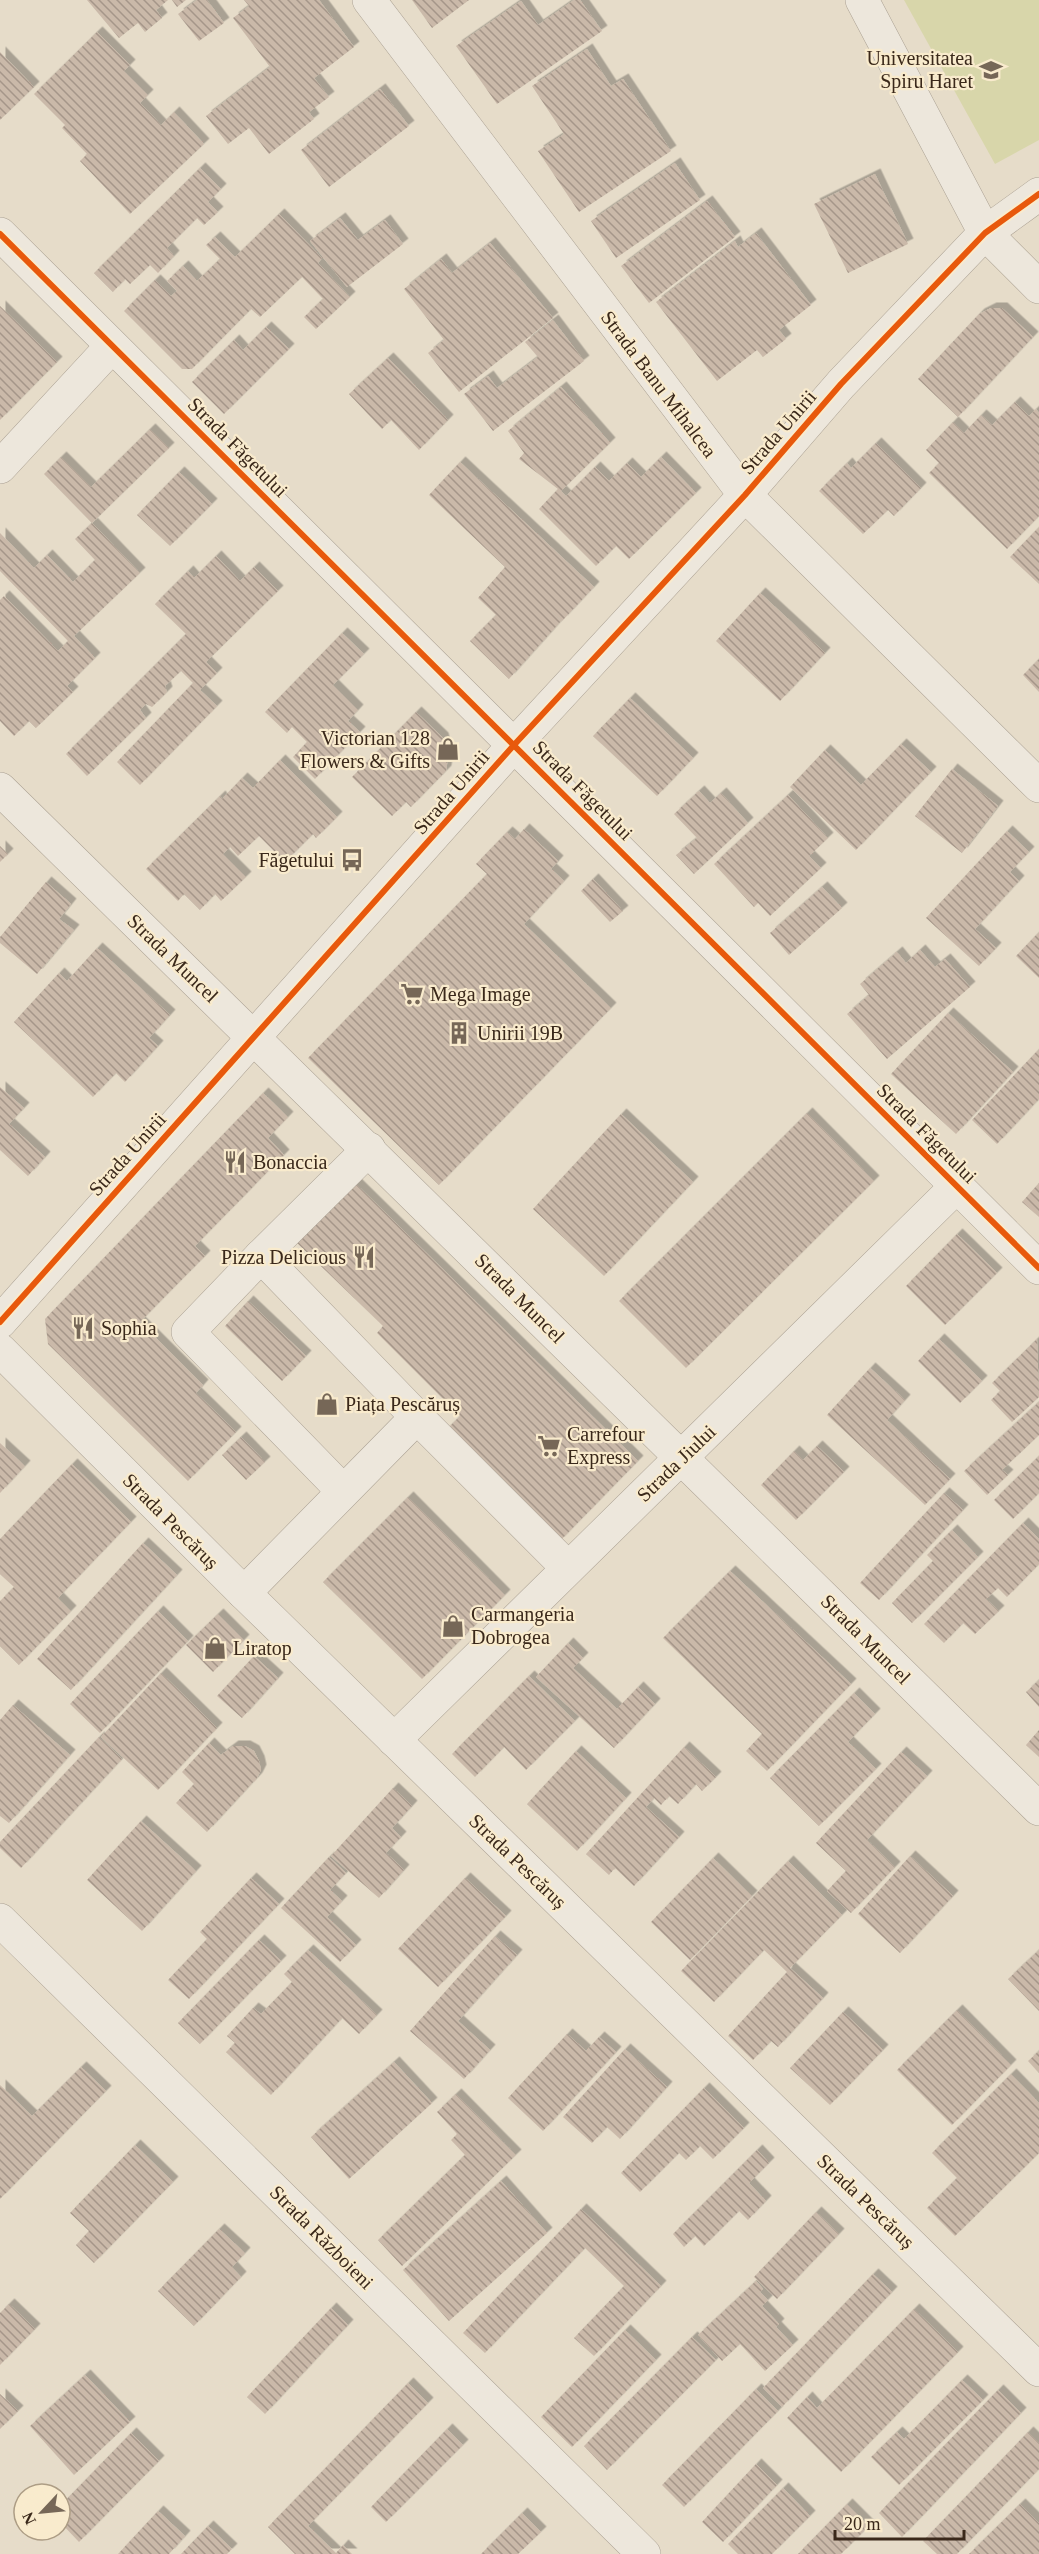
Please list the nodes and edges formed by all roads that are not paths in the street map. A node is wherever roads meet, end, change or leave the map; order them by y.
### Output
1 (369, 0) edge
2 (862, 0) edge
3 (1039, 194) edge
4 (985, 233) junction
5 (0, 234) edge
6 (1039, 287) edge
7 (112, 346) junction
8 (0, 467) edge
9 (745, 495) junction
10 (514, 745) junction
11 (1039, 786) edge
12 (0, 789) edge
13 (254, 1037) junction
14 (369, 1149) junction
15 (957, 1186) junction
16 (261, 1256) junction
17 (1039, 1268) edge
18 (0, 1322) edge
19 (0, 1350) edge
20 (417, 1417) junction
21 (682, 1457) junction
22 (344, 1491) junction
23 (568, 1568) junction
24 (244, 1593) junction
25 (394, 1740) junction
26 (1039, 1809) edge
27 (0, 1920) edge
28 (1039, 2370) edge
29 (645, 2554) edge

1 - 9 street, Strada Banu Mihalcea
2 - 4 street
3 - 4 street, Strada Unirii
4 - 6 street
4 - 9 street, Strada Unirii
5 - 7 street, Strada Făgetului
7 - 8 street
7 - 10 street, Strada Făgetului
9 - 10 street, Strada Unirii
9 - 11 street, Strada Banu Mihalcea
10 - 13 street, Strada Unirii
10 - 15 street, Strada Făgetului
12 - 13 street, Strada Muncel
13 - 14 street, Strada Muncel
13 - 18 street, Strada Unirii
14 - 16 street
14 - 21 street, Strada Muncel
15 - 17 street, Strada Făgetului
15 - 21 street, Strada Jiului
16 - 20 street
16 - 22 street
19 - 24 street, Strada Pescăruș
20 - 22 street
20 - 23 street
21 - 23 street, Strada Jiului
21 - 26 street, Strada Muncel
22 - 24 street
23 - 25 street, Strada Jiului
24 - 25 street, Strada Pescăruș
25 - 28 street, Strada Pescăruș
27 - 29 street, Strada Războieni

